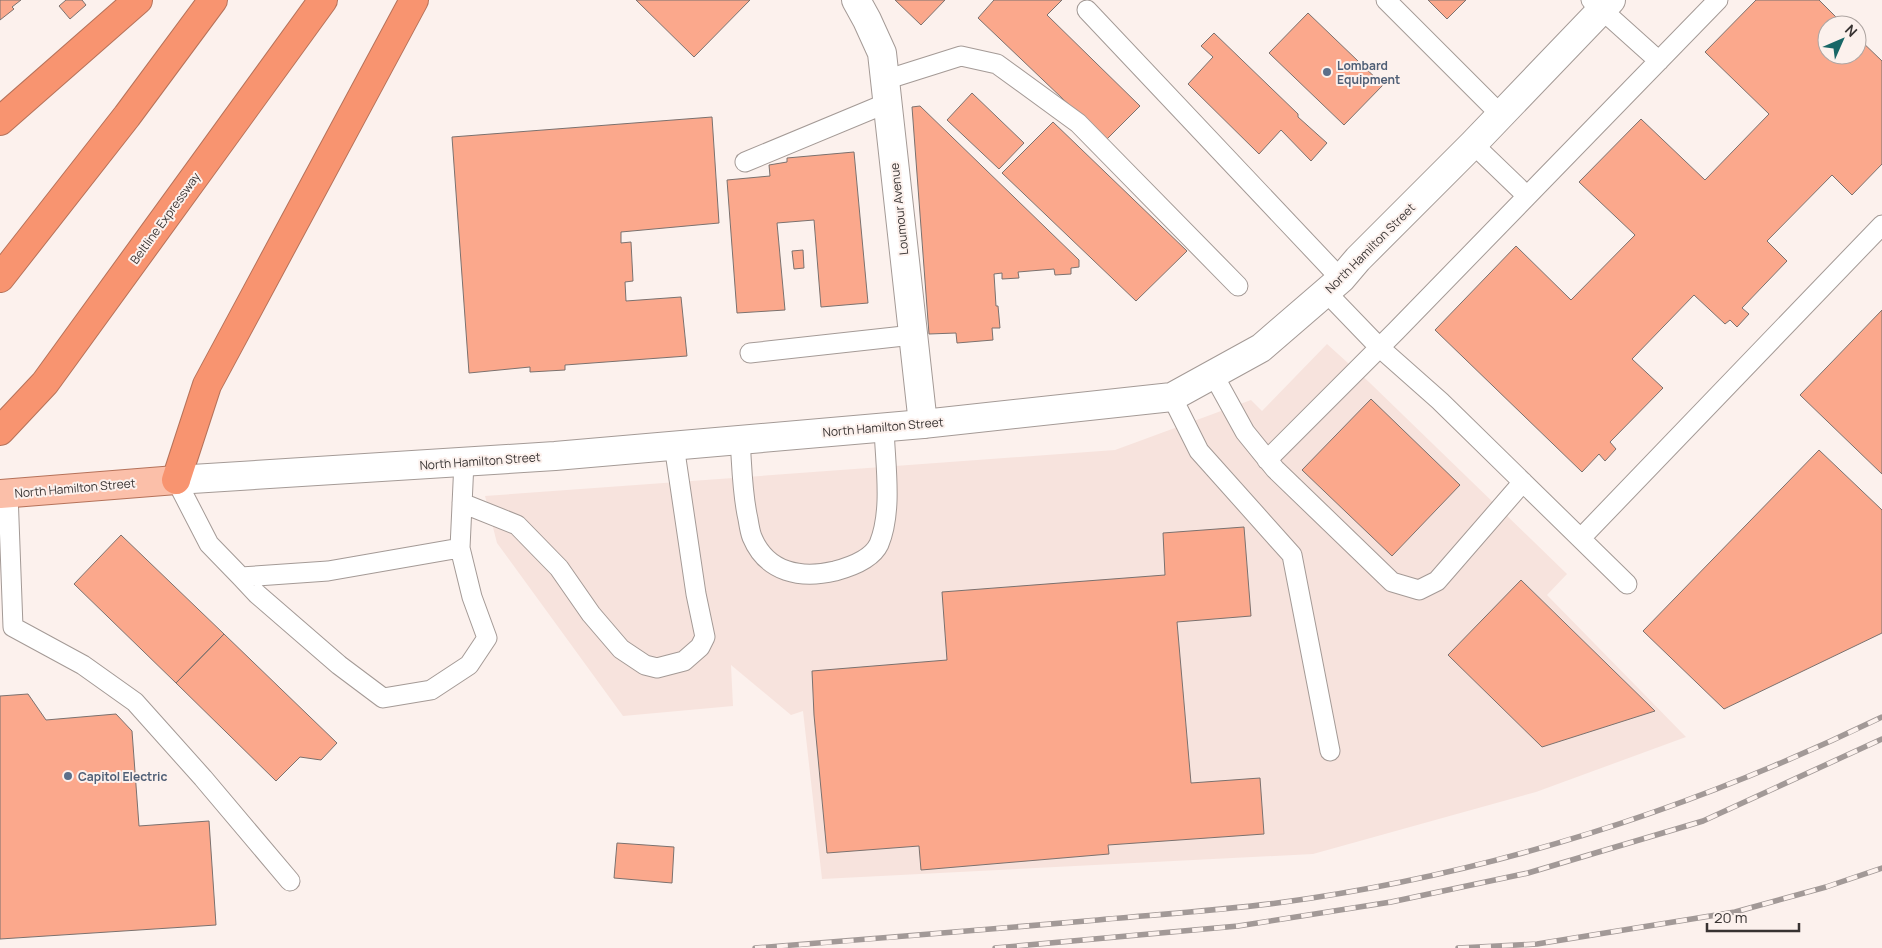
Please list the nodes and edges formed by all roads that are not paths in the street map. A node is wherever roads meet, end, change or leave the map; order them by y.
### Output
1 (138, 0) edge
2 (213, 0) edge
3 (323, 0) edge
4 (414, 0) edge
5 (856, 0) edge
6 (1386, 0) edge
7 (1718, 0) edge
8 (1601, 3) edge
9 (1087, 10) dead end
10 (1659, 61) junction
11 (886, 91) junction
12 (1501, 115) junction
13 (0, 121) edge
14 (1473, 144) junction
15 (745, 162) dead end
16 (1527, 196) junction
17 (1882, 225) edge
18 (0, 278) edge
19 (1334, 285) junction
20 (1238, 286) dead end
21 (913, 335) junction
22 (1379, 347) junction
23 (750, 353) dead end
24 (1213, 374) junction
25 (1172, 397) junction
26 (923, 424) junction
27 (884, 427) junction
28 (0, 430) edge
29 (740, 440) junction
30 (674, 445) junction
31 (1267, 460) junction
32 (464, 462) junction
33 (176, 480) junction
34 (1523, 482) junction
35 (4, 494) edge
36 (462, 503) junction
37 (1580, 538) junction
38 (460, 548) junction
39 (241, 578) junction
40 (1627, 584) dead end
41 (6, 630) edge
42 (1330, 751) dead end
43 (290, 881) dead end

1 - 13 highway
2 - 18 highway
3 - 28 highway, Beltline Expressway
4 - 33 highway
5 - 11 street, Loumour Avenue
6 - 12 lane
7 - 10 lane
8 - 10 lane
8 - 12 street, North Hamilton Street
9 - 19 lane
10 - 16 lane
11 - 15 lane
11 - 20 lane
11 - 21 street, Loumour Avenue
12 - 14 street, North Hamilton Street
14 - 16 lane
14 - 19 street, North Hamilton Street
16 - 22 lane
17 - 37 lane
19 - 22 lane
19 - 24 street, North Hamilton Street
21 - 23 lane
21 - 26 street, Loumour Avenue
22 - 31 lane
22 - 34 lane
24 - 25 street, North Hamilton Street
24 - 31 lane
25 - 26 street, North Hamilton Street
25 - 42 lane
26 - 27 street, North Hamilton Street
27 - 29 street, North Hamilton Street
27 - 29 lane
29 - 30 street, North Hamilton Street
30 - 32 street, North Hamilton Street
30 - 36 lane
31 - 34 lane
32 - 33 street, North Hamilton Street
32 - 36 lane
33 - 35 main road, North Hamilton Street
33 - 39 lane
34 - 37 lane
35 - 41 lane
36 - 38 lane
37 - 40 lane
38 - 39 lane
38 - 39 lane
41 - 43 lane

